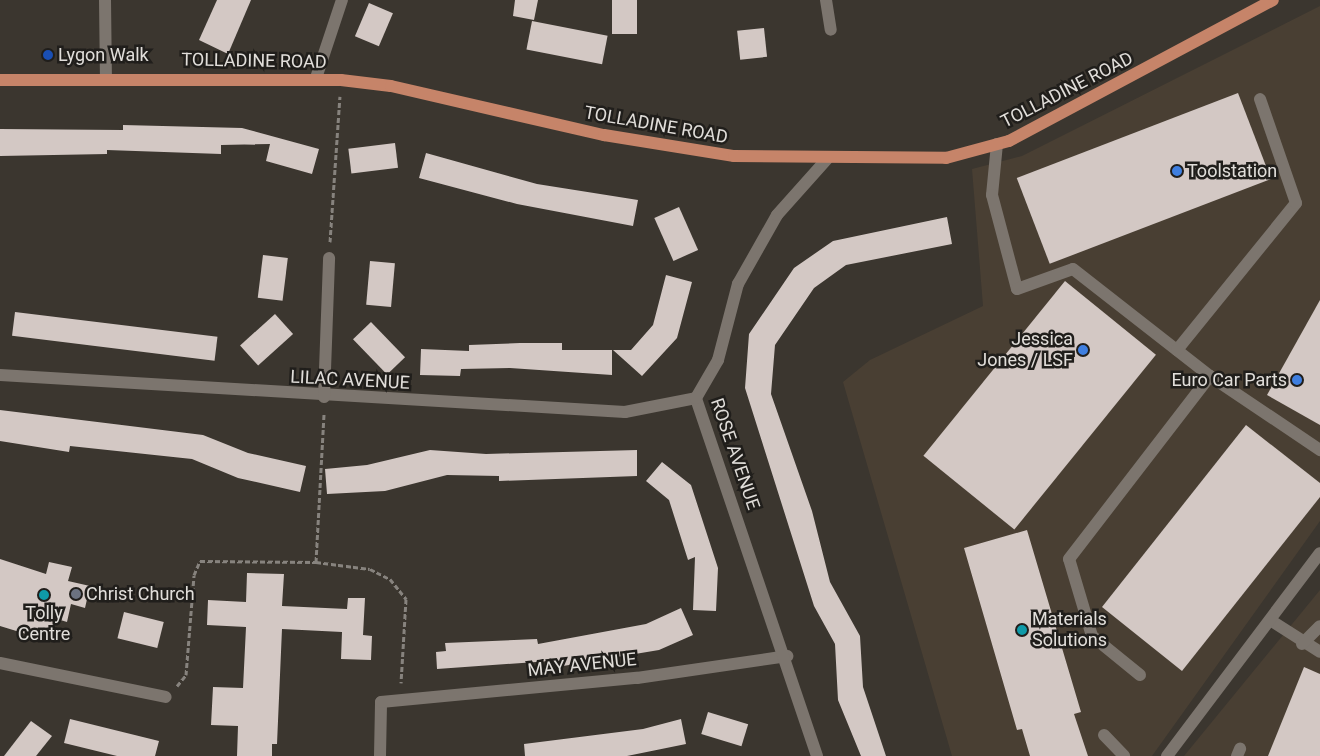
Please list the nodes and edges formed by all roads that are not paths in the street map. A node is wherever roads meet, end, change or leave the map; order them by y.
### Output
1 (105, 0) edge
2 (342, 0) edge
3 (826, 0) edge
4 (1273, 0) edge
5 (831, 30) dead end
6 (106, 78) junction
7 (316, 78) junction
8 (0, 80) edge
9 (1260, 99) dead end
10 (997, 144) junction
11 (827, 158) junction
12 (329, 258) road end
13 (1177, 350) junction
14 (0, 375) edge
15 (1210, 376) junction
16 (324, 397) junction
17 (696, 398) junction
18 (1320, 450) edge
19 (1320, 553) edge
20 (1270, 620) junction
21 (1320, 626) edge
22 (1302, 644) junction
23 (1320, 652) edge
24 (787, 656) junction
25 (0, 663) edge
26 (1140, 675) dead end
27 (166, 697) road end
28 (1104, 735) dead end
29 (380, 756) edge
30 (817, 756) edge
31 (1124, 756) edge
32 (1167, 756) edge

1 - 6 street
2 - 7 street
3 - 5 street
4 - 10 main road, TOLLADINE ROAD
6 - 7 main road, TOLLADINE ROAD
6 - 8 main road, TOLLADINE ROAD
7 - 11 main road, TOLLADINE ROAD
9 - 13 street
10 - 11 main road, TOLLADINE ROAD
10 - 13 street
11 - 17 street, ROSE AVENUE
12 - 16 street
13 - 15 street
14 - 16 street, LILAC AVENUE
15 - 18 street
15 - 26 street
16 - 17 street, LILAC AVENUE
17 - 24 street, ROSE AVENUE
19 - 20 street
20 - 22 street
20 - 32 street
21 - 22 street
22 - 23 street
24 - 29 street, MAY AVENUE
24 - 30 street, ROSE AVENUE
25 - 27 street
28 - 31 street

